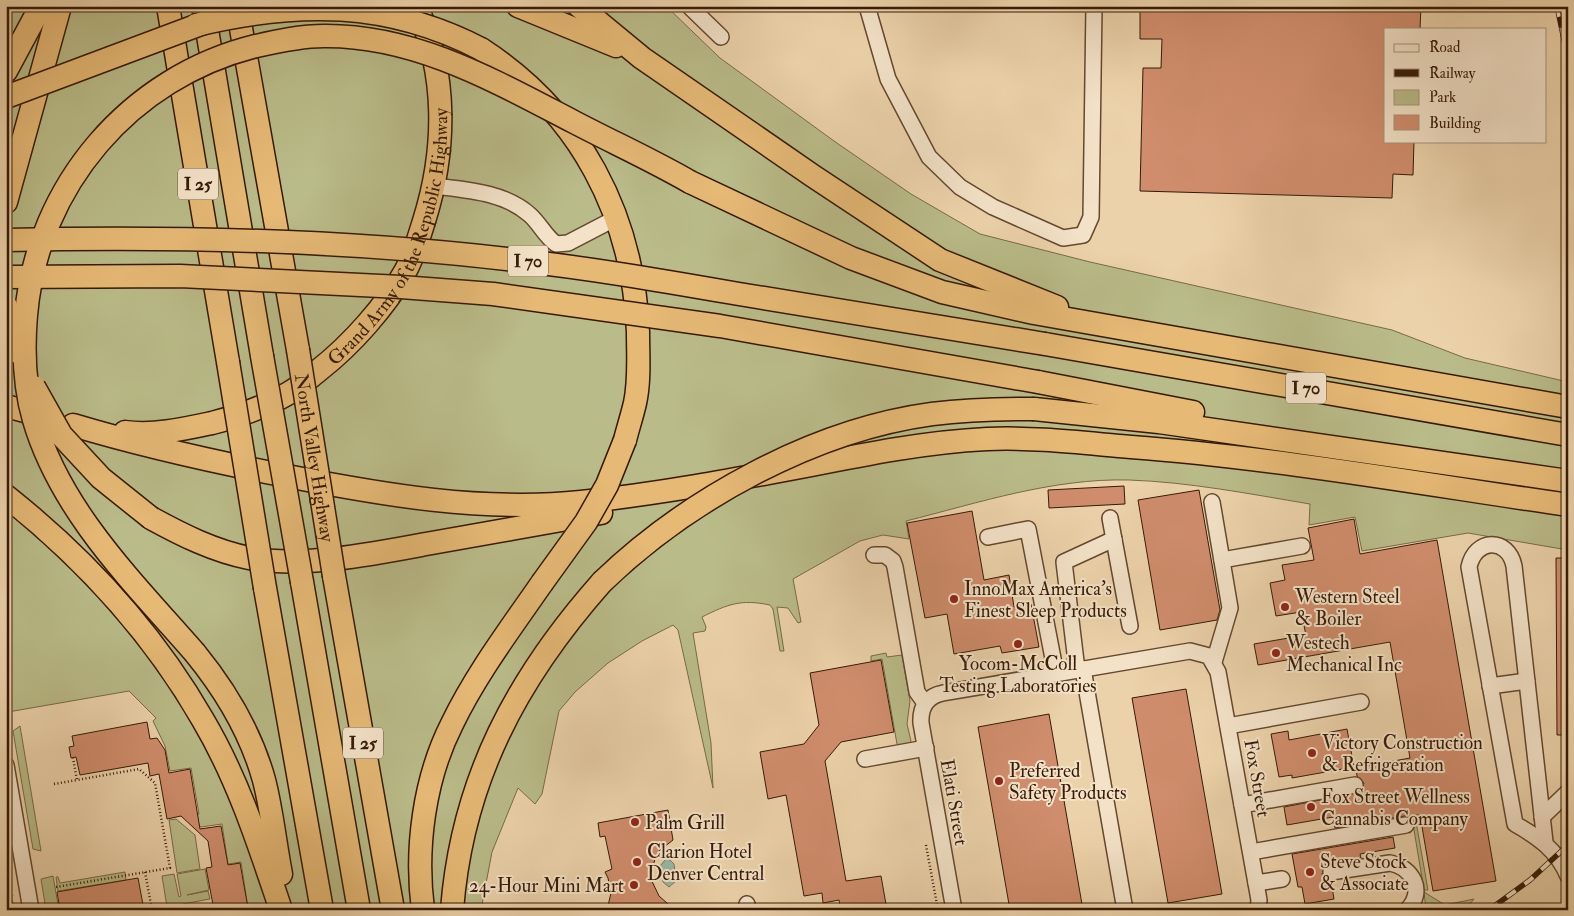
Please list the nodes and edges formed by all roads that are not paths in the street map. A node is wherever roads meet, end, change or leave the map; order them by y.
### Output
1 (41, 6) edge
2 (60, 6) edge
3 (168, 6) edge
4 (237, 6) edge
5 (257, 6) edge
6 (416, 6) edge
7 (518, 6) edge
8 (579, 6) edge
9 (688, 6) edge
10 (867, 6) edge
11 (1094, 6) edge
12 (199, 16) edge
13 (721, 36) dead end
14 (642, 58) junction
15 (6, 71) edge
16 (6, 97) edge
17 (434, 186) junction
18 (6, 202) edge
19 (616, 218) junction
20 (6, 240) edge
21 (6, 278) edge
22 (6, 306) edge
23 (1146, 333) junction
24 (6, 406) edge
25 (1568, 407) edge
26 (73, 424) junction
27 (1568, 435) edge
28 (1461, 465) junction
29 (804, 466) junction
30 (1568, 481) edge
31 (6, 496) edge
32 (1212, 502) dead end
33 (1568, 505) edge
34 (1110, 518) dead end
35 (988, 537) dead end
36 (1114, 539) junction
37 (1302, 546) dead end
38 (874, 555) dead end
39 (1222, 560) junction
40 (1130, 626) dead end
41 (1212, 659) junction
42 (1080, 670) junction
43 (1056, 674) junction
44 (1527, 681) junction
45 (1490, 686) junction
46 (1361, 702) dead end
47 (925, 703) junction
48 (1228, 726) junction
49 (926, 748) junction
50 (865, 759) dead end
51 (6, 765) edge
52 (1355, 785) dead end
53 (1568, 792) edge
54 (1242, 806) junction
55 (1542, 817) junction
56 (1406, 825) dead end
57 (1545, 842) junction
58 (1250, 852) junction
59 (1332, 872) dead end
60 (1568, 876) edge
61 (1282, 879) dead end
62 (1256, 884) junction
63 (31, 910) edge
64 (281, 910) edge
65 (287, 910) edge
66 (322, 910) edge
67 (359, 910) edge
68 (393, 910) edge
69 (423, 910) edge
70 (452, 910) edge
71 (954, 910) edge
72 (1125, 910) edge
73 (1258, 910) edge
74 (1407, 910) edge

1 - 15 highway
2 - 18 highway
3 - 66 highway, I 25, bridge
4 - 68 highway, North Valley Highway / I 25, bridge
5 - 12 highway, bridge
6 - 17 highway, Grand Army of the Republic Highway
7 - 14 highway
8 - 14 highway
9 - 13 street
10 - 11 street
12 - 16 highway, bridge
12 - 19 highway, bridge
12 - 67 highway, bridge
14 - 23 highway
17 - 19 street
17 - 26 highway, Grand Army of the Republic Highway
19 - 69 highway, bridge
20 - 27 highway, I 70, bridge
21 - 28 highway, I 70, bridge
22 - 29 highway, bridge
23 - 25 highway
23 - 65 highway, bridge
24 - 26 highway, Grand Army of the Republic Highway
26 - 29 highway
28 - 30 highway, I 70
28 - 70 highway, bridge
29 - 33 highway
31 - 64 highway
32 - 39 street
34 - 36 street
35 - 43 street
36 - 40 street
36 - 42 street
37 - 39 street
38 - 47 street
39 - 41 street
41 - 42 street
41 - 48 street, Fox Street
42 - 43 street
42 - 72 street
43 - 47 street
44 - 45 street
44 - 45 street
44 - 55 street
45 - 57 street
46 - 48 street
47 - 49 street, Elati Street
48 - 54 street, Fox Street
49 - 50 street
49 - 71 street, Elati Street
51 - 63 street
52 - 54 street
53 - 55 street
54 - 58 street, Fox Street
55 - 57 street
56 - 58 street
57 - 60 street
58 - 62 street, Fox Street
59 - 74 street
61 - 62 street
62 - 73 street, Fox Street

